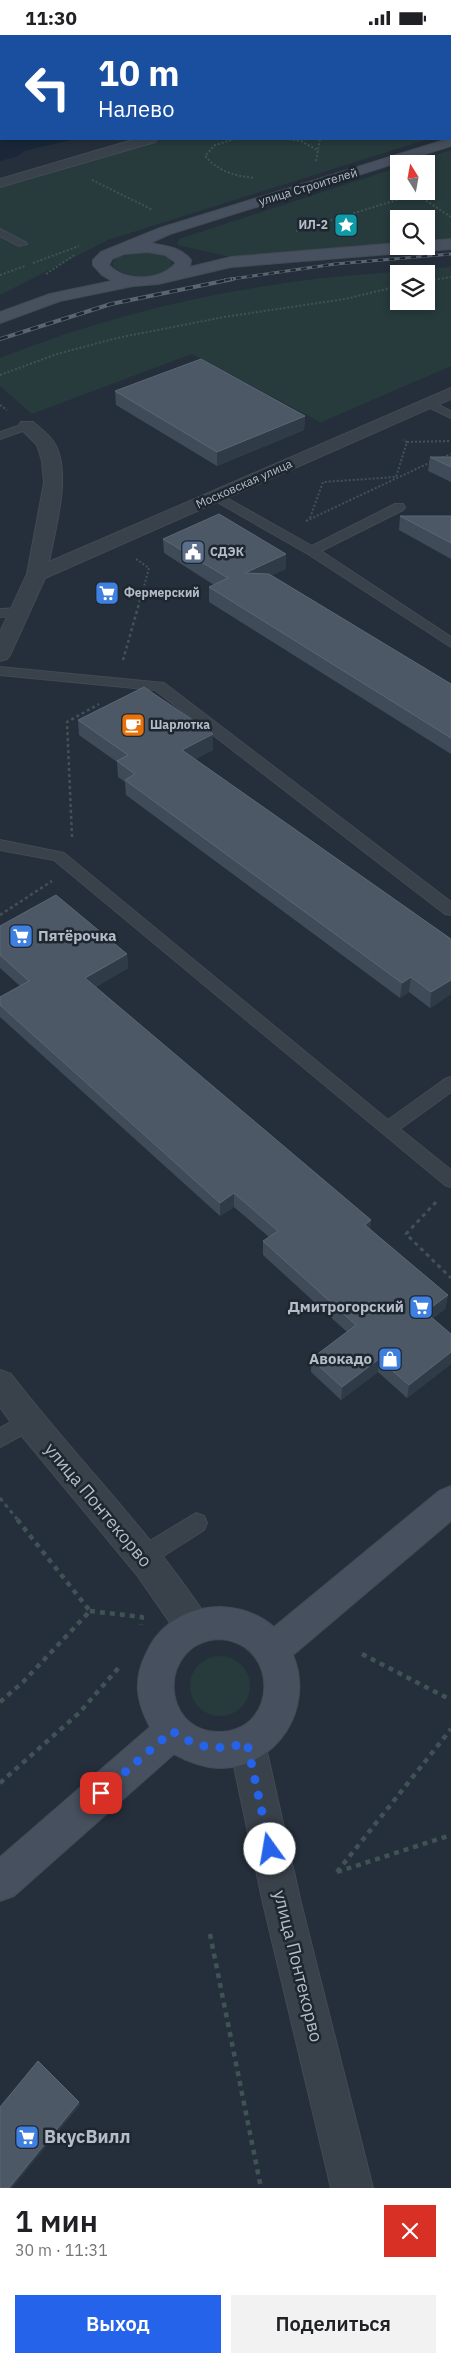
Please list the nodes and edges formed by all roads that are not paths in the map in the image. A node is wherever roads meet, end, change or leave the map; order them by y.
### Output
1 (147, 140) edge
2 (451, 142) edge
3 (0, 183) edge
4 (165, 231) junction
5 (0, 232) edge
6 (22, 244) dead end
7 (451, 244) edge
8 (435, 245) edge
9 (160, 248) junction
10 (390, 248) edge
11 (123, 249) junction
12 (178, 255) junction
13 (102, 262) junction
14 (230, 263) junction
15 (173, 275) junction
16 (137, 281) junction
17 (56, 297) junction
18 (0, 318) edge
19 (451, 393) edge
20 (428, 403) junction
21 (451, 415) edge
22 (27, 426) joint
23 (0, 436) edge
24 (216, 496) junction
25 (399, 507) dead end
26 (312, 551) junction
27 (37, 574) junction
28 (21, 612) junction
29 (0, 613) edge
30 (451, 643) edge
31 (0, 655) edge
32 (0, 671) edge
33 (0, 845) edge
34 (451, 910) edge
35 (451, 1083) edge
36 (388, 1129) junction
37 (451, 1181) edge
38 (0, 1383) edge
39 (28, 1422) junction
40 (0, 1438) edge
41 (451, 1501) edge
42 (196, 1523) dead end
43 (143, 1557) junction
44 (194, 1628) junction
45 (272, 1649) junction
46 (172, 1731) junction
47 (247, 1743) junction
48 (0, 1881) edge
49 (352, 2188) edge

1 - 3 street
2 - 4 main road, улица Строителей
4 - 9 main road
4 - 11 main road, улица Строителей
5 - 6 lane
7 - 8 main road
9 - 11 main road
9 - 12 main road
10 - 14 main road
11 - 13 main road, улица Строителей
12 - 14 main road
12 - 15 main road
13 - 16 main road
13 - 17 main road, улица Строителей
14 - 15 main road
15 - 16 main road
16 - 17 main road
17 - 18 main road
19 - 20 street, Московская улица
20 - 21 lane
20 - 24 street, Московская улица
22 - 23 lane
22 - 27 street
24 - 26 lane
24 - 27 street, Московская улица
25 - 26 lane
26 - 30 lane
27 - 28 street
28 - 29 lane
28 - 31 street
32 - 34 lane
33 - 36 lane
35 - 36 lane
36 - 37 lane
38 - 39 street, улица Понтекорво
39 - 40 lane
39 - 43 street, улица Понтекорво
41 - 45 main road
42 - 43 lane
43 - 44 street, улица Понтекорво
44 - 45 main road
44 - 46 main road
45 - 47 main road
46 - 47 main road
46 - 48 main road
47 - 49 street, улица Понтекорво

